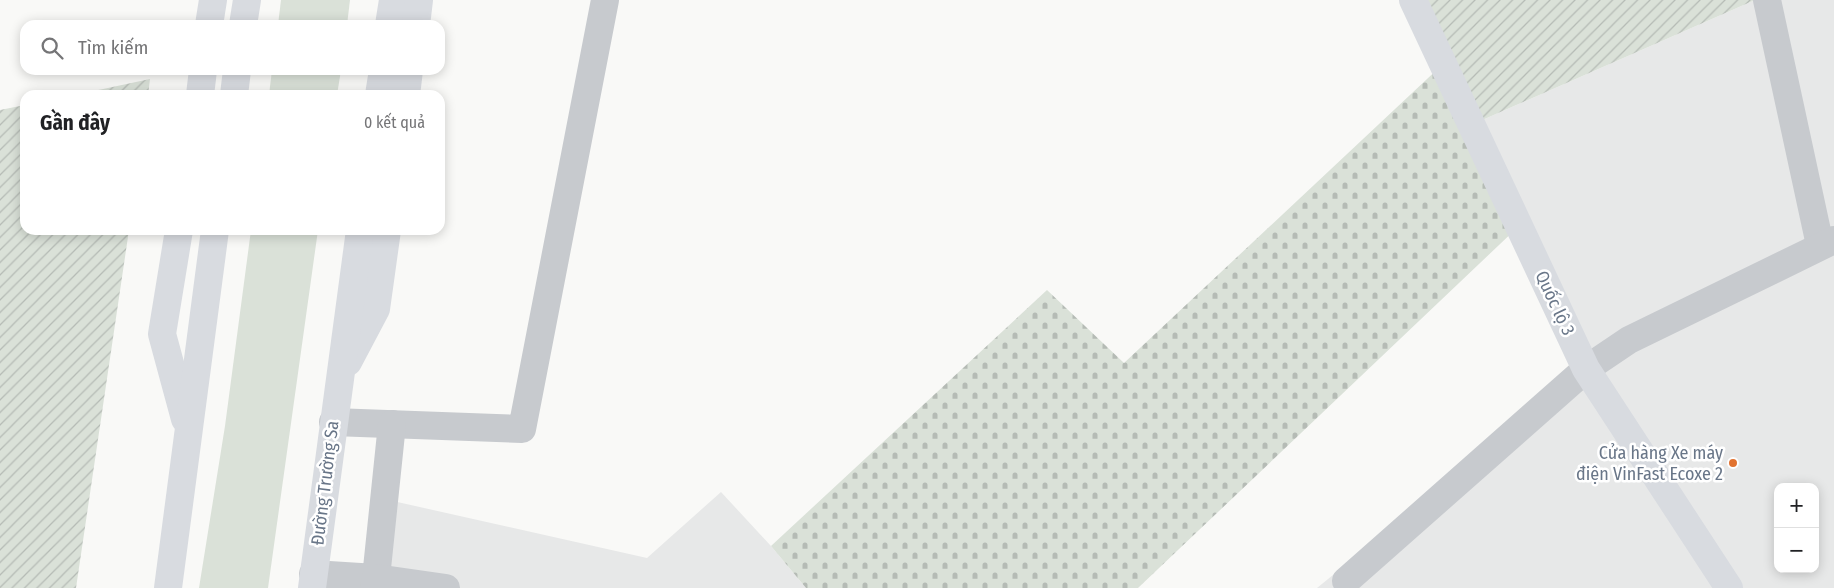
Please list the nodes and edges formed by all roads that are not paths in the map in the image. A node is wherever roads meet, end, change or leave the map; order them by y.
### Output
1 (212, 0) edge
2 (247, 0) edge
3 (393, 0) edge
4 (419, 0) edge
5 (605, 0) edge
6 (1413, 0) edge
7 (1767, 0) edge
8 (210, 20) edge
9 (244, 20) edge
10 (390, 20) edge
11 (417, 20) edge
12 (202, 75) edge
13 (236, 75) edge
14 (382, 75) edge
15 (408, 75) edge
16 (201, 90) edge
17 (235, 90) edge
18 (380, 90) edge
19 (407, 90) edge
20 (178, 235) edge
21 (214, 235) edge
22 (359, 235) edge
23 (386, 235) edge
24 (1827, 243) edge
25 (1586, 369) junction
26 (340, 378) junction
27 (333, 422) junction
28 (392, 424) junction
29 (188, 432) junction
30 (312, 581) edge
31 (1346, 581) dead end
32 (375, 583) edge
33 (168, 588) edge
34 (446, 588) edge
35 (1729, 588) edge

1 - 8 highway
2 - 9 highway
3 - 10 highway
4 - 11 highway
5 - 28 street
6 - 25 highway, Quốc lộ 3
7 - 24 street
12 - 16 highway
13 - 17 highway
14 - 18 highway
15 - 19 highway
20 - 29 highway
21 - 29 highway
22 - 26 highway, Đường Trường Sa
23 - 26 highway, Đường Trường Sa
24 - 25 street
25 - 31 street
25 - 35 highway, Quốc lộ 3
26 - 27 highway, Đường Trường Sa
27 - 28 street
27 - 30 highway, Đường Trường Sa
28 - 32 street
29 - 33 highway
30 - 32 street
32 - 34 street

